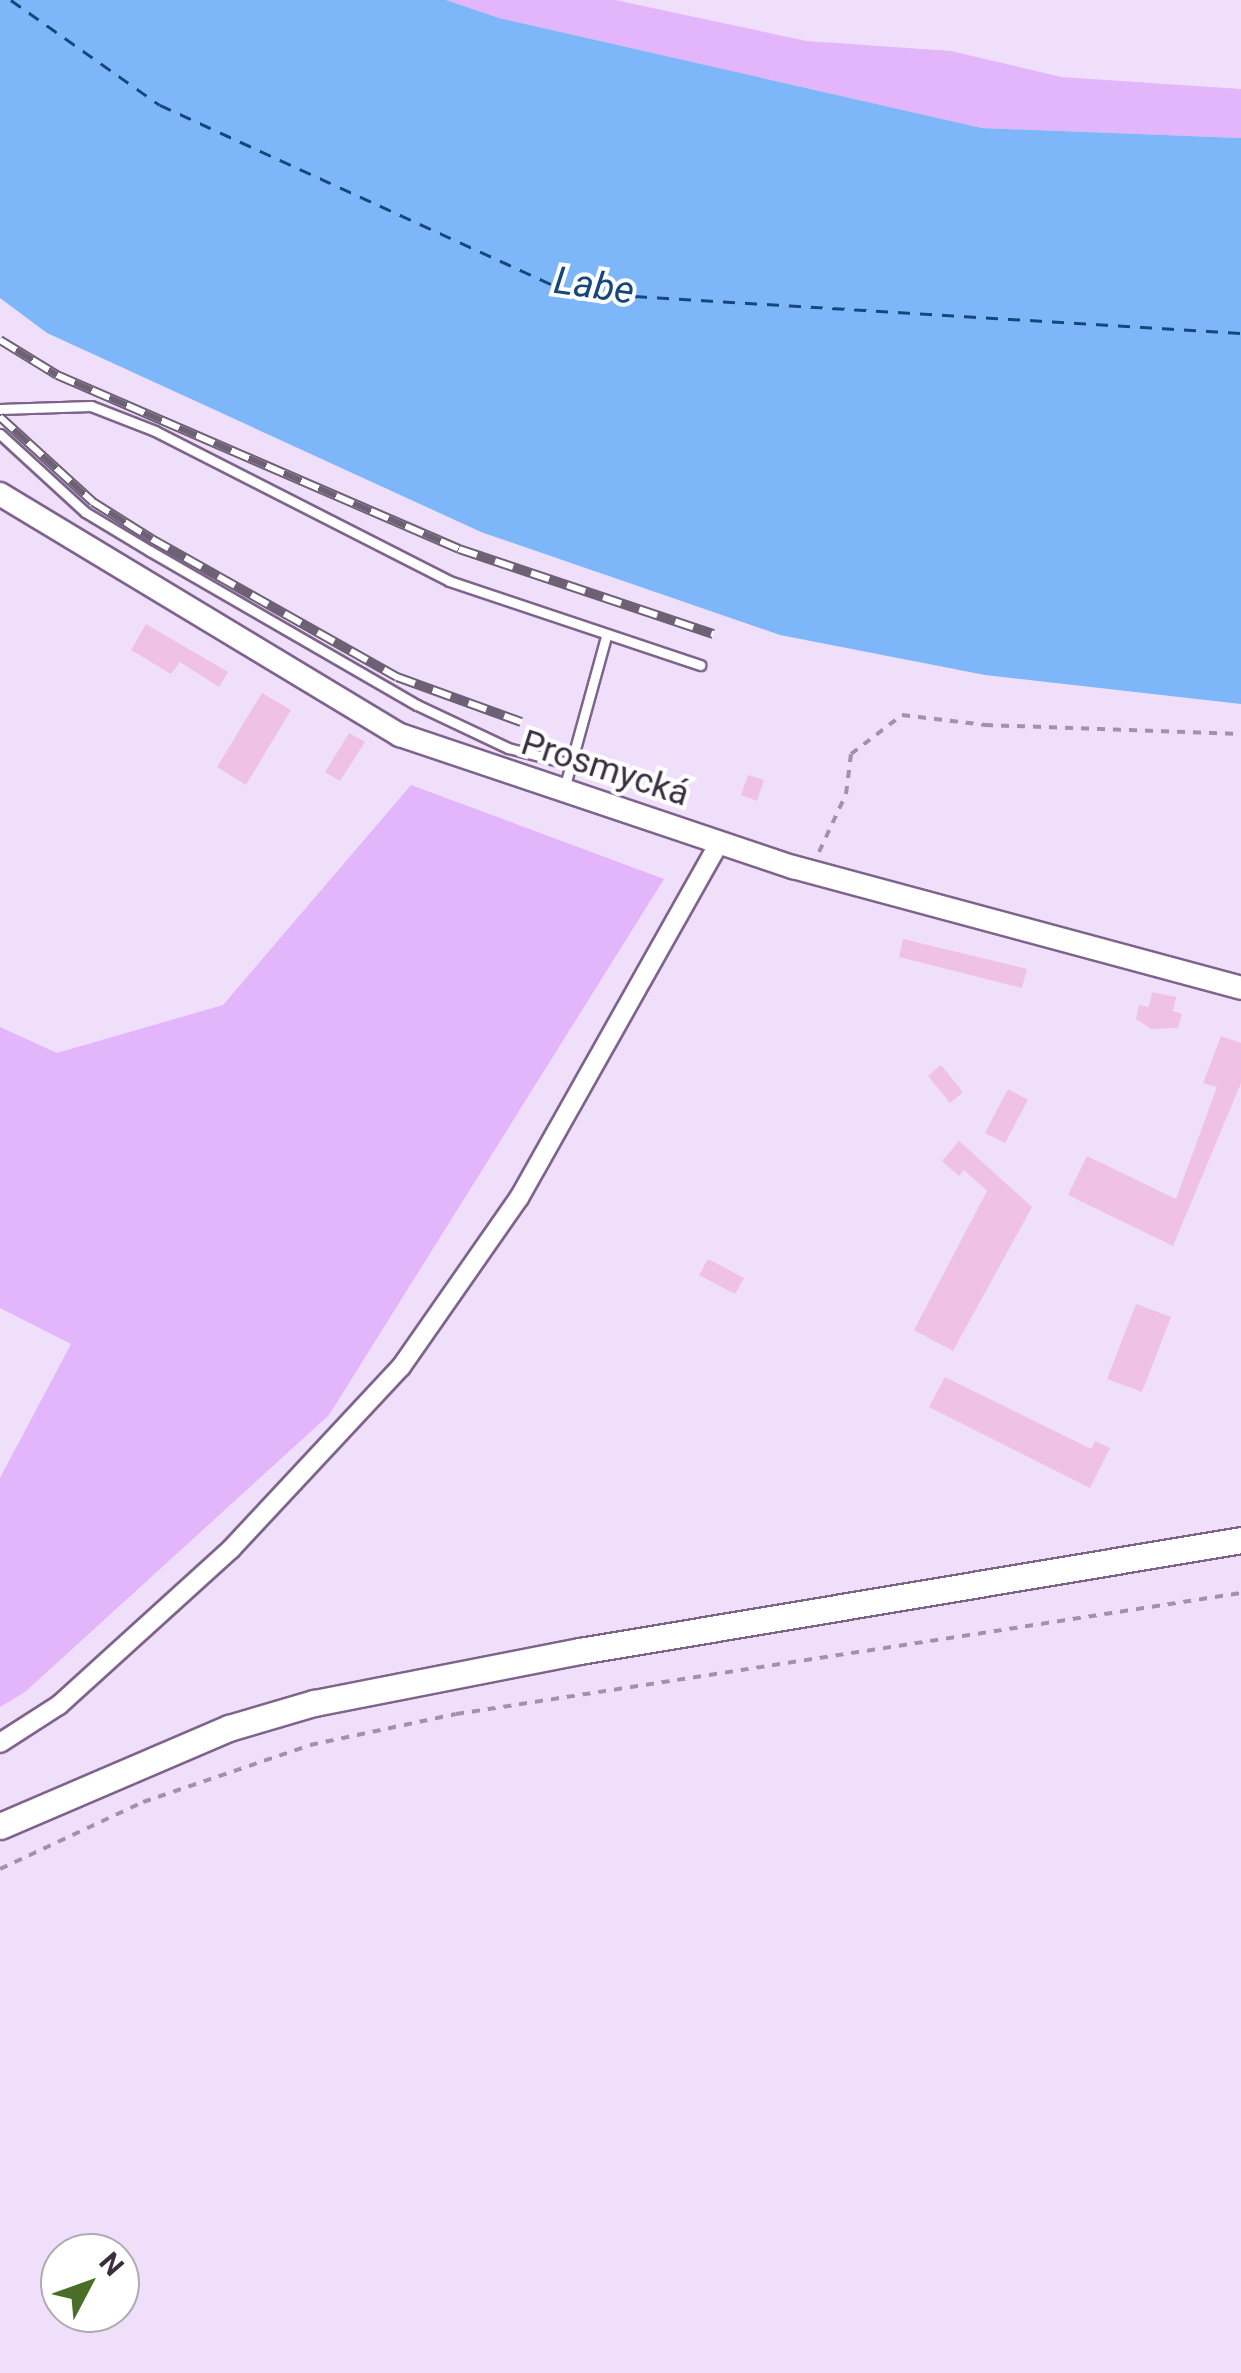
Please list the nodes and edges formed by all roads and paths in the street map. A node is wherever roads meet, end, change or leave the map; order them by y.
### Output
1 (0, 409) edge
2 (0, 434) edge
3 (0, 494) edge
4 (606, 637) junction
5 (700, 664) dead end
6 (1241, 734) edge
7 (571, 764) junction
8 (564, 792) junction
9 (718, 843) junction
10 (794, 867) junction
11 (1241, 988) edge
12 (1241, 1540) edge
13 (1241, 1593) edge
14 (0, 1743) edge
15 (0, 1826) edge
16 (0, 1869) edge

1 - 4 lane
2 - 7 lane
3 - 8 street, Prosmycká
4 - 5 lane
4 - 7 lane
6 - 10 path
7 - 8 lane
8 - 9 street, Prosmycká
9 - 10 street, Prosmycká
9 - 14 street
10 - 11 street, Prosmycká
12 - 15 main road
13 - 16 path

